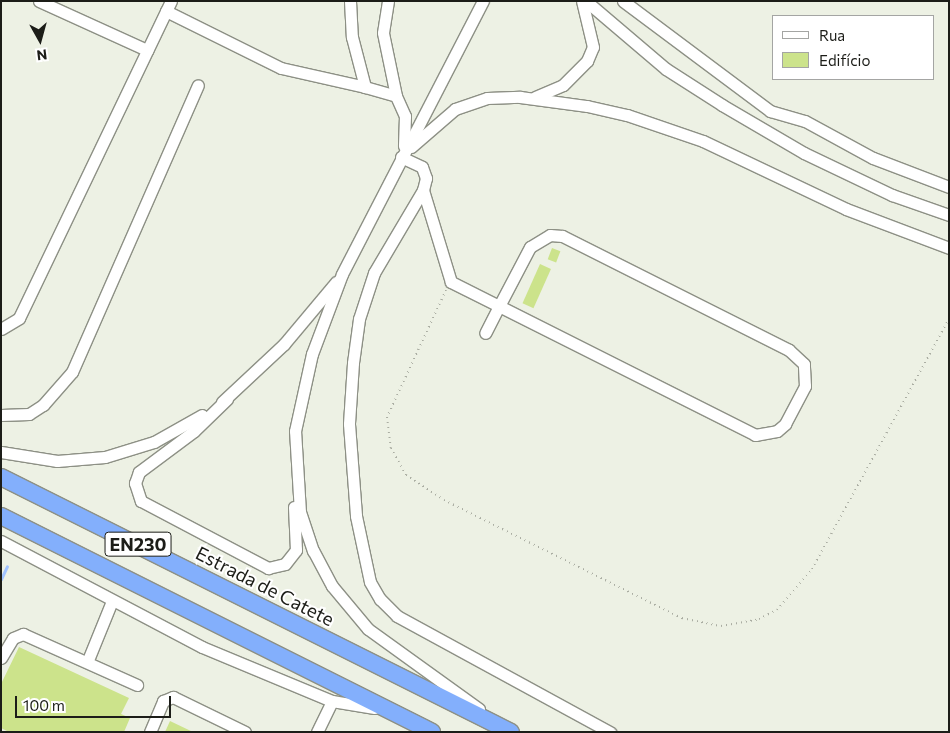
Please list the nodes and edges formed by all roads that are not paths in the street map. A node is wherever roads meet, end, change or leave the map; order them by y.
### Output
1 (350, 1) edge
2 (388, 1) edge
3 (483, 1) edge
4 (582, 1) edge
5 (586, 1) edge
6 (623, 1) edge
7 (47, 3) edge
8 (168, 6) edge
9 (147, 50) junction
10 (198, 85) dead end
11 (365, 87) junction
12 (396, 96) junction
13 (531, 98) junction
14 (401, 157) junction
15 (949, 187) edge
16 (423, 190) junction
17 (949, 215) edge
18 (949, 248) edge
19 (342, 274) junction
20 (499, 306) junction
21 (1, 329) edge
22 (485, 333) dead end
23 (227, 398) junction
24 (1, 415) edge
25 (294, 431) junction
26 (1, 452) edge
27 (1, 476) edge
28 (1, 516) edge
29 (1, 542) edge
30 (112, 601) junction
31 (1, 658) edge
32 (88, 660) junction
33 (137, 685) dead end
34 (332, 702) junction
35 (387, 709) junction
36 (150, 732) edge
37 (245, 732) edge
38 (317, 732) edge
39 (432, 732) edge
40 (511, 732) edge
41 (610, 732) edge

1 - 11 street
2 - 12 street
3 - 14 street
4 - 13 street
5 - 17 street
6 - 15 street
7 - 9 street
8 - 9 street
8 - 11 street
9 - 21 street
10 - 24 street
11 - 12 street
12 - 14 street
13 - 14 street
13 - 18 street
14 - 16 street
14 - 19 street
16 - 20 street
16 - 41 street
19 - 23 street
19 - 25 street
20 - 20 street
20 - 22 street
23 - 25 street
23 - 26 street
25 - 40 street
27 - 40 highway, Estrada de Catete / EN230
28 - 35 highway, EN230
29 - 30 street
30 - 32 street
30 - 34 street
31 - 32 street
32 - 33 street
34 - 35 street
34 - 38 street
35 - 39 highway, EN230
36 - 37 street

